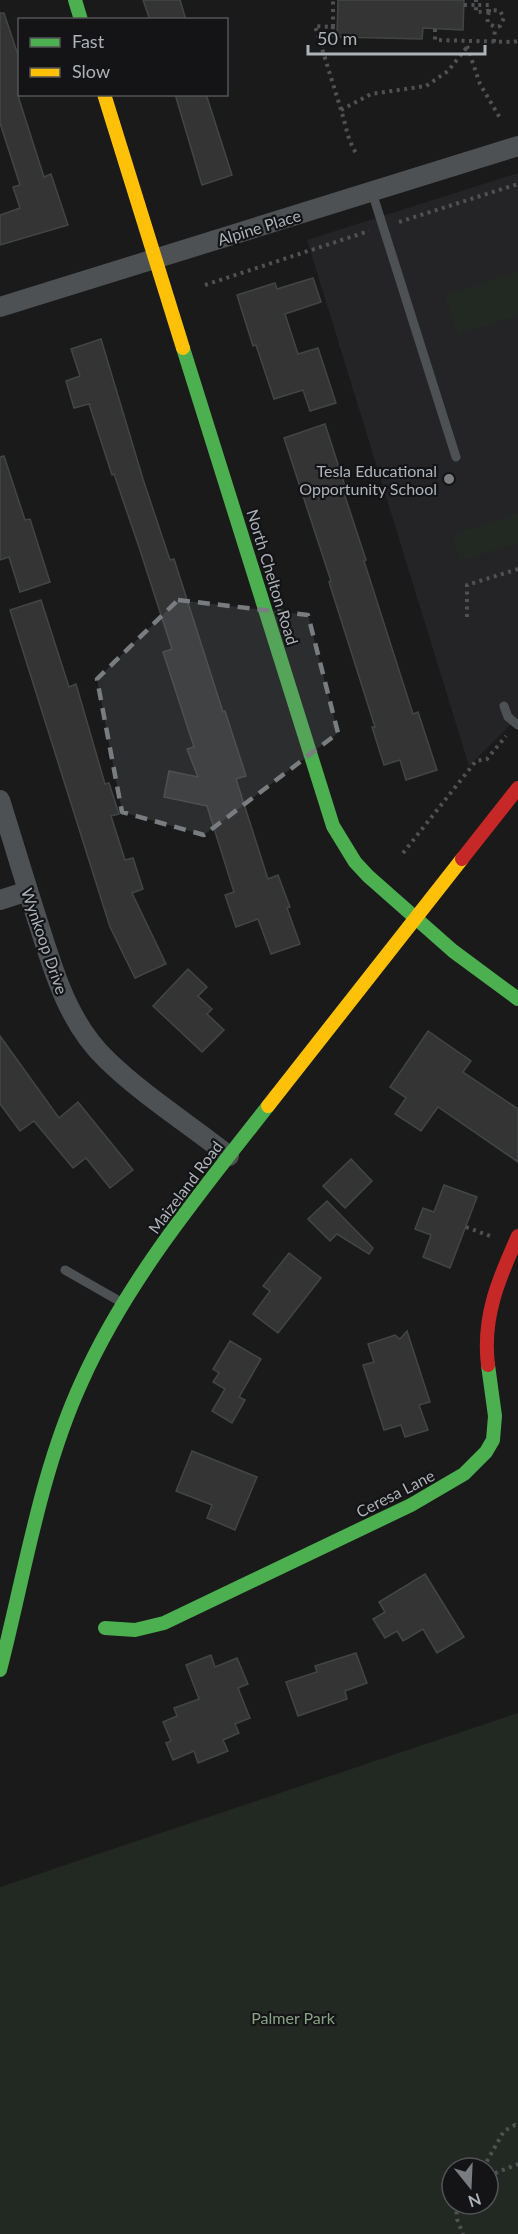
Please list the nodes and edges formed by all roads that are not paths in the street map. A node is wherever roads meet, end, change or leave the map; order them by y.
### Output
1 (75, 0) edge
2 (80, 18) edge
3 (105, 96) edge
4 (518, 146) edge
5 (372, 192) junction
6 (156, 259) junction
7 (0, 307) edge
8 (456, 457) dead end
9 (504, 706) dead end
10 (517, 725) edge
11 (518, 788) edge
12 (0, 800) edge
13 (513, 805) edge
14 (28, 891) junction
15 (0, 900) edge
16 (417, 917) junction
17 (518, 999) edge
18 (229, 1156) junction
19 (518, 1236) edge
20 (65, 1270) dead end
21 (123, 1303) junction
22 (105, 1628) dead end
23 (0, 1670) edge

1 - 2 main road
3 - 6 main road, North Chelton Road
4 - 5 street, Alpine Place
5 - 6 street, Alpine Place
5 - 8 lane
6 - 7 street, Alpine Place
6 - 16 main road, North Chelton Road
9 - 10 lane
11 - 13 main road, Maizeland Road
12 - 14 street, Wynkoop Drive
13 - 16 main road, Maizeland Road
14 - 15 street
14 - 18 street, Wynkoop Drive
16 - 17 main road, North Chelton Road
16 - 18 main road, Maizeland Road
18 - 21 main road, Maizeland Road
19 - 22 main road, Ceresa Lane
20 - 21 lane
21 - 23 main road, Maizeland Road

